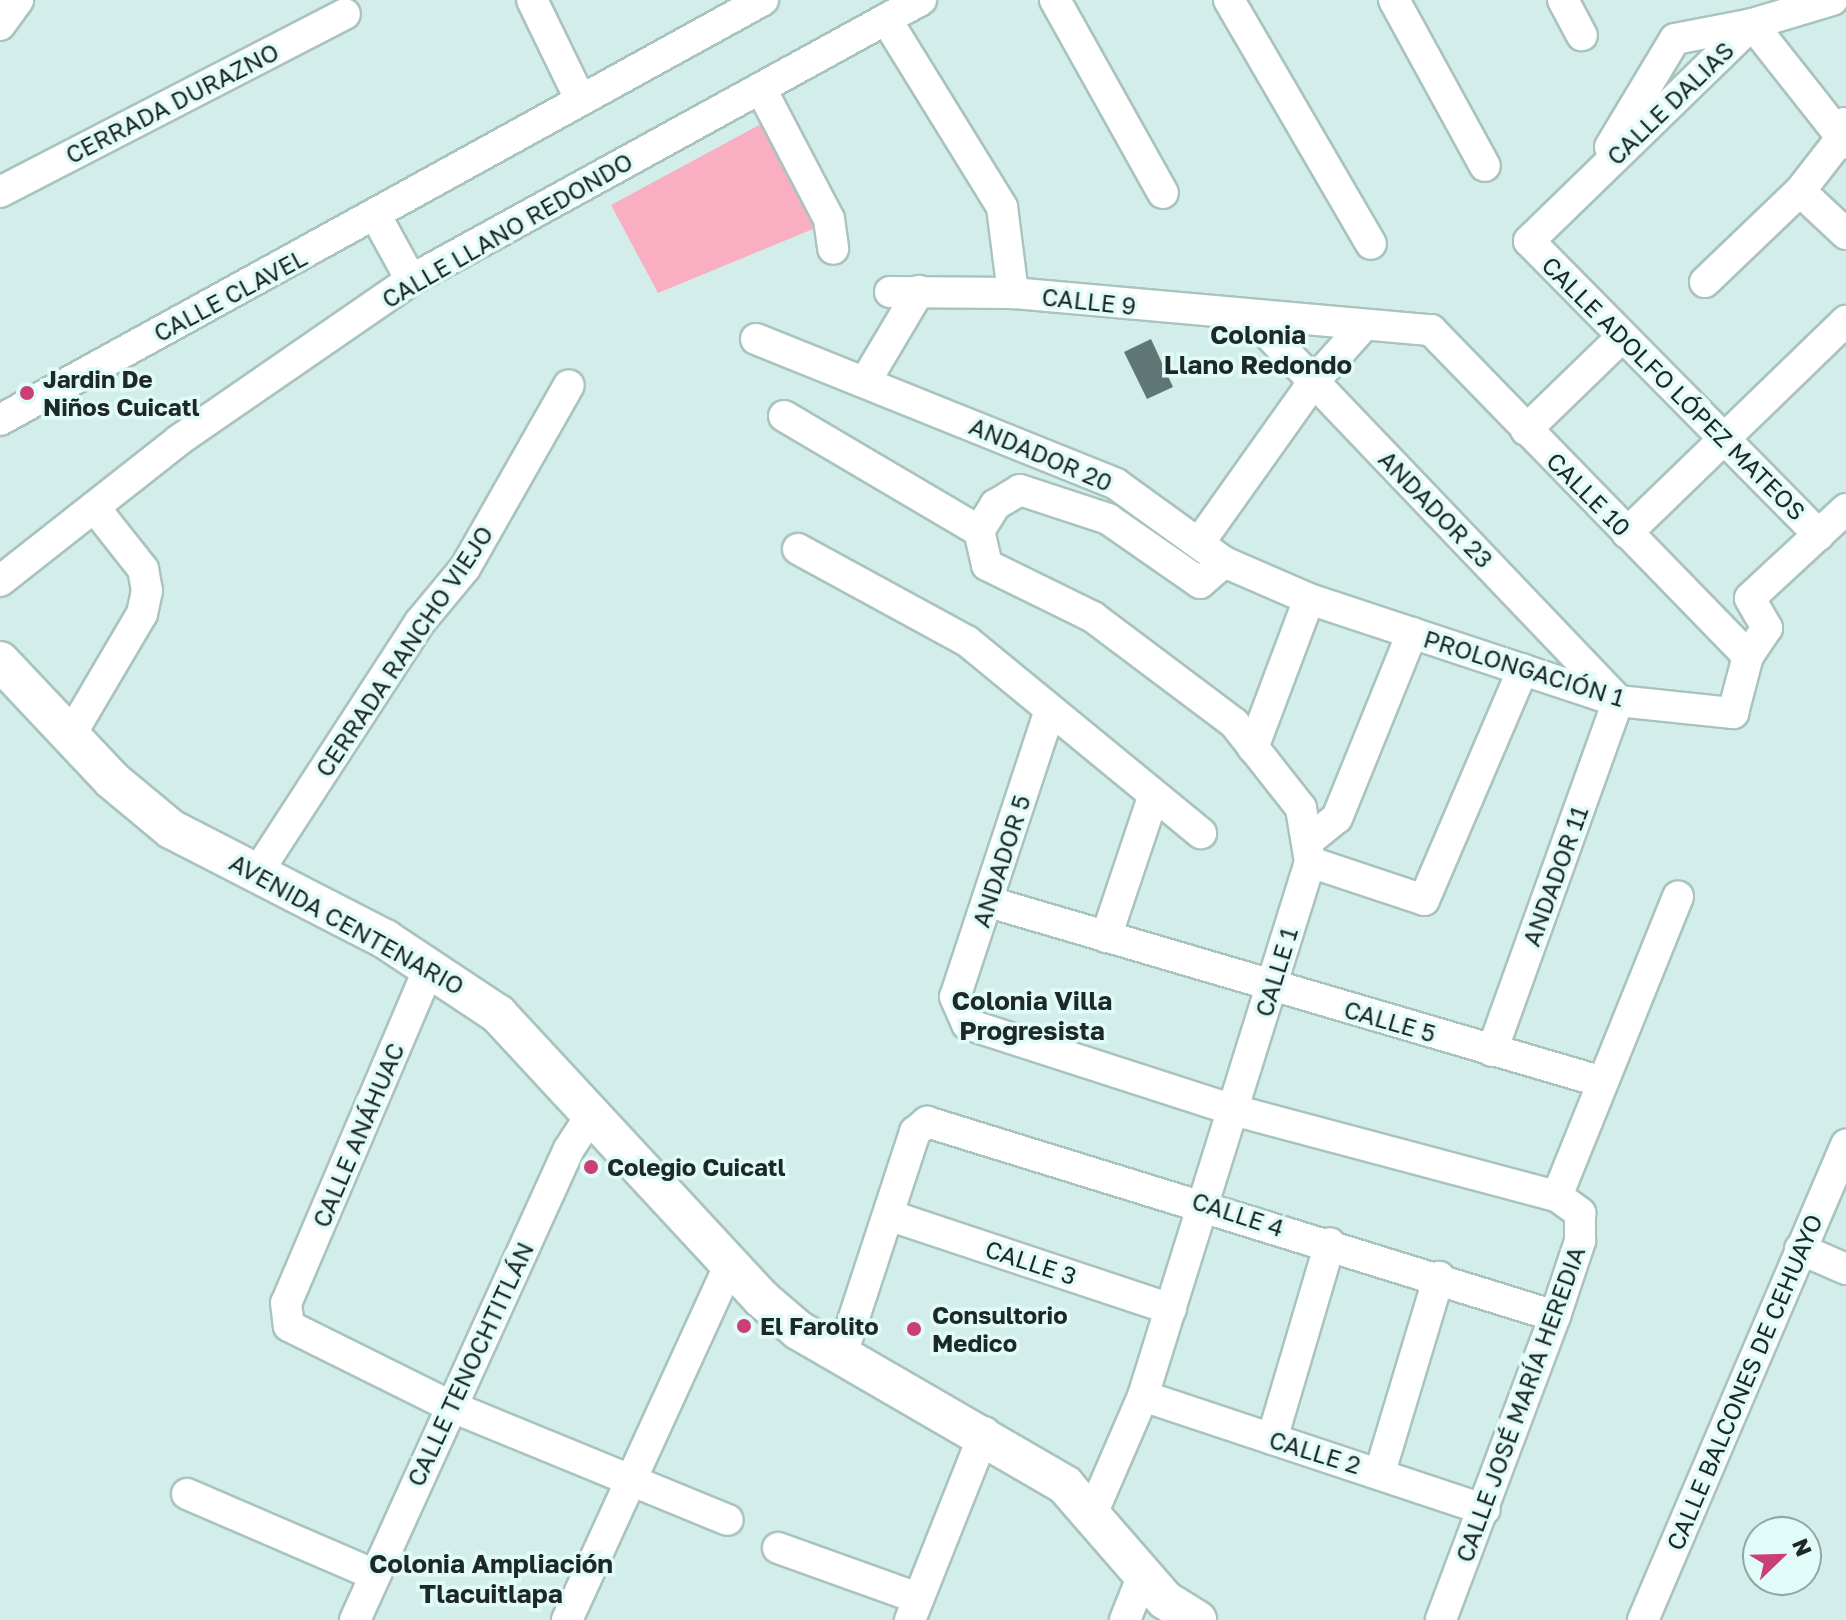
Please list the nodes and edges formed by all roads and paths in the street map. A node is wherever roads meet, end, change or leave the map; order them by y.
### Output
1 (18, 0) edge
2 (532, 0) edge
3 (763, 0) edge
4 (921, 0) edge
5 (1055, 0) edge
6 (1229, 0) edge
7 (1394, 0) edge
8 (1563, 0) edge
9 (1832, 0) edge
10 (345, 14) dead end
11 (886, 19) junction
12 (1752, 24) junction
13 (0, 25) edge
14 (1582, 35) dead end
15 (761, 89) junction
16 (580, 99) junction
17 (1844, 134) edge
18 (1485, 166) dead end
19 (1586, 185) junction
20 (1800, 191) junction
21 (0, 192) edge
22 (1163, 193) dead end
23 (376, 216) junction
24 (1846, 234) edge
25 (1529, 241) joint
26 (1371, 244) dead end
27 (833, 249) dead end
28 (411, 280) junction
29 (1705, 282) dead end
30 (1013, 293) junction
31 (1253, 318) junction
32 (1846, 321) edge
33 (1364, 325) junction
34 (1431, 330) joint
35 (756, 339) dead end
36 (1620, 339) junction
37 (1314, 381) junction
38 (865, 382) junction
39 (569, 385) dead end
40 (784, 416) dead end
41 (0, 420) edge
42 (1526, 430) junction
43 (1723, 439) junction
44 (94, 507) junction
45 (1846, 509) edge
46 (1832, 530) edge
47 (979, 531) junction
48 (1627, 533) junction
49 (1199, 543) junction
50 (798, 549) dead end
51 (1224, 562) junction
52 (0, 581) edge
53 (1309, 599) junction
54 (1412, 633) junction
55 (1748, 656) junction
56 (0, 661) edge
57 (1523, 669) junction
58 (1618, 701) junction
59 (1050, 710) junction
60 (70, 736) junction
61 (1253, 748) junction
62 (1153, 797) junction
63 (1201, 833) dead end
64 (1308, 852) junction
65 (257, 873) junction
66 (1678, 897) dead end
67 (989, 902) junction
68 (1106, 937) junction
69 (430, 966) junction
70 (1271, 987) junction
71 (1492, 1051) junction
72 (1599, 1081) junction
73 (1233, 1110) junction
74 (593, 1112) junction
75 (1846, 1145) edge
76 (1557, 1196) junction
77 (1204, 1202) junction
78 (891, 1216) junction
79 (1330, 1243) junction
80 (1800, 1249) junction
81 (729, 1266) junction
82 (1846, 1269) edge
83 (1439, 1277) junction
84 (1171, 1309) junction
85 (1555, 1316) junction
86 (842, 1354) junction
87 (1143, 1396) junction
88 (450, 1406) junction
89 (985, 1432) junction
90 (1272, 1439) junction
91 (1380, 1472) junction
92 (633, 1482) junction
93 (187, 1494) dead end
94 (1485, 1510) junction
95 (1092, 1514) junction
96 (728, 1520) dead end
97 (778, 1548) dead end
98 (375, 1575) junction
99 (1143, 1575) junction
100 (914, 1609) edge
101 (355, 1620) edge
102 (567, 1620) edge
103 (1125, 1620) edge
104 (1197, 1620) edge
105 (1441, 1620) edge
106 (1643, 1620) edge

1 - 13 street
2 - 16 street
3 - 16 street
4 - 11 street, CALLE LLANO REDONDO
5 - 22 street
6 - 26 street
7 - 18 street
8 - 14 street
9 - 12 street, CALLE DALIAS
10 - 21 street, CERRADA DURAZNO
11 - 15 street, CALLE LLANO REDONDO
11 - 30 street
12 - 17 street
12 - 19 street, CALLE DALIAS
12 - 19 street
15 - 27 street
15 - 28 street, CALLE LLANO REDONDO
16 - 23 street
17 - 20 street
19 - 25 street, CALLE DALIAS
20 - 24 street
20 - 29 street
23 - 28 street
23 - 41 street, CALLE CLAVEL
25 - 36 street, CALLE ADOLFO LÓPEZ MATEOS
28 - 44 street, CALLE LLANO REDONDO
30 - 31 street, CALLE 9
30 - 38 street, CALLE 9
31 - 33 street, CALLE 9
31 - 37 street, ANDADOR 23
32 - 43 street
33 - 34 street, CALLE 9
33 - 37 street
34 - 42 street, CALLE 10
35 - 38 street, ANDADOR 20
36 - 42 street
36 - 43 street, CALLE ADOLFO LÓPEZ MATEOS
37 - 49 street
37 - 58 street, ANDADOR 23
38 - 49 street, ANDADOR 20
39 - 65 street, CERRADA RANCHO VIEJO
40 - 47 street
42 - 48 street, CALLE 10
43 - 46 street, CALLE ADOLFO LÓPEZ MATEOS
43 - 48 street
44 - 52 street, CALLE LLANO REDONDO
44 - 60 street
45 - 46 street
46 - 55 street
47 - 51 street
47 - 61 street
48 - 55 street, CALLE 10
49 - 51 street, ANDADOR 20
50 - 59 street
51 - 53 street, ANDADOR 20
53 - 54 street, PROLONGACIÓN 1
53 - 61 street
54 - 57 street, PROLONGACIÓN 1
54 - 64 street
55 - 58 street, PROLONGACIÓN 1
56 - 60 main road, AVENIDA CENTENARIO
57 - 58 street, PROLONGACIÓN 1
57 - 64 street
58 - 71 street, ANDADOR 11
59 - 62 street
59 - 67 street, ANDADOR 5
60 - 65 main road, AVENIDA CENTENARIO
61 - 64 street
62 - 63 street
62 - 68 street
64 - 70 street, CALLE 1
65 - 69 main road, AVENIDA CENTENARIO
66 - 72 street
67 - 68 street, CALLE 5
67 - 73 street, ANDADOR 5
68 - 70 street, CALLE 5
69 - 74 main road, AVENIDA CENTENARIO
69 - 88 street, CALLE ANÁHUAC
70 - 71 street, CALLE 5
70 - 73 street, CALLE 1
71 - 72 street, CALLE 5
72 - 76 street
73 - 76 street
73 - 77 street, CALLE 1
74 - 81 main road, AVENIDA CENTENARIO
74 - 88 street, CALLE TENOCHTITLÁN
75 - 80 street, CALLE BALCONES DE CEHUAYO
76 - 85 street, CALLE JOSÉ MARÍA HEREDIA
77 - 78 street, CALLE 4
77 - 79 street, CALLE 4
77 - 84 street, CALLE 1
78 - 84 street, CALLE 3
78 - 86 street
79 - 83 street, CALLE 4
79 - 90 street
80 - 82 street
80 - 106 street, CALLE BALCONES DE CEHUAYO
81 - 86 main road, AVENIDA CENTENARIO
81 - 92 street
83 - 85 street, CALLE 4
83 - 91 street
84 - 87 street, CALLE 1
85 - 94 street, CALLE JOSÉ MARÍA HEREDIA
86 - 89 main road, AVENIDA CENTENARIO
87 - 90 street, CALLE 2
87 - 95 street, CALLE 1
88 - 92 street
88 - 98 street, CALLE TENOCHTITLÁN
89 - 95 main road, AVENIDA CENTENARIO
89 - 100 street
90 - 91 street, CALLE 2
91 - 94 street, CALLE 2
92 - 96 street
92 - 102 street
93 - 98 street
94 - 105 street, CALLE JOSÉ MARÍA HEREDIA
95 - 99 main road, AVENIDA CENTENARIO
97 - 100 street
98 - 101 street, CALLE TENOCHTITLÁN
99 - 103 street
99 - 104 main road, AVENIDA CENTENARIO

